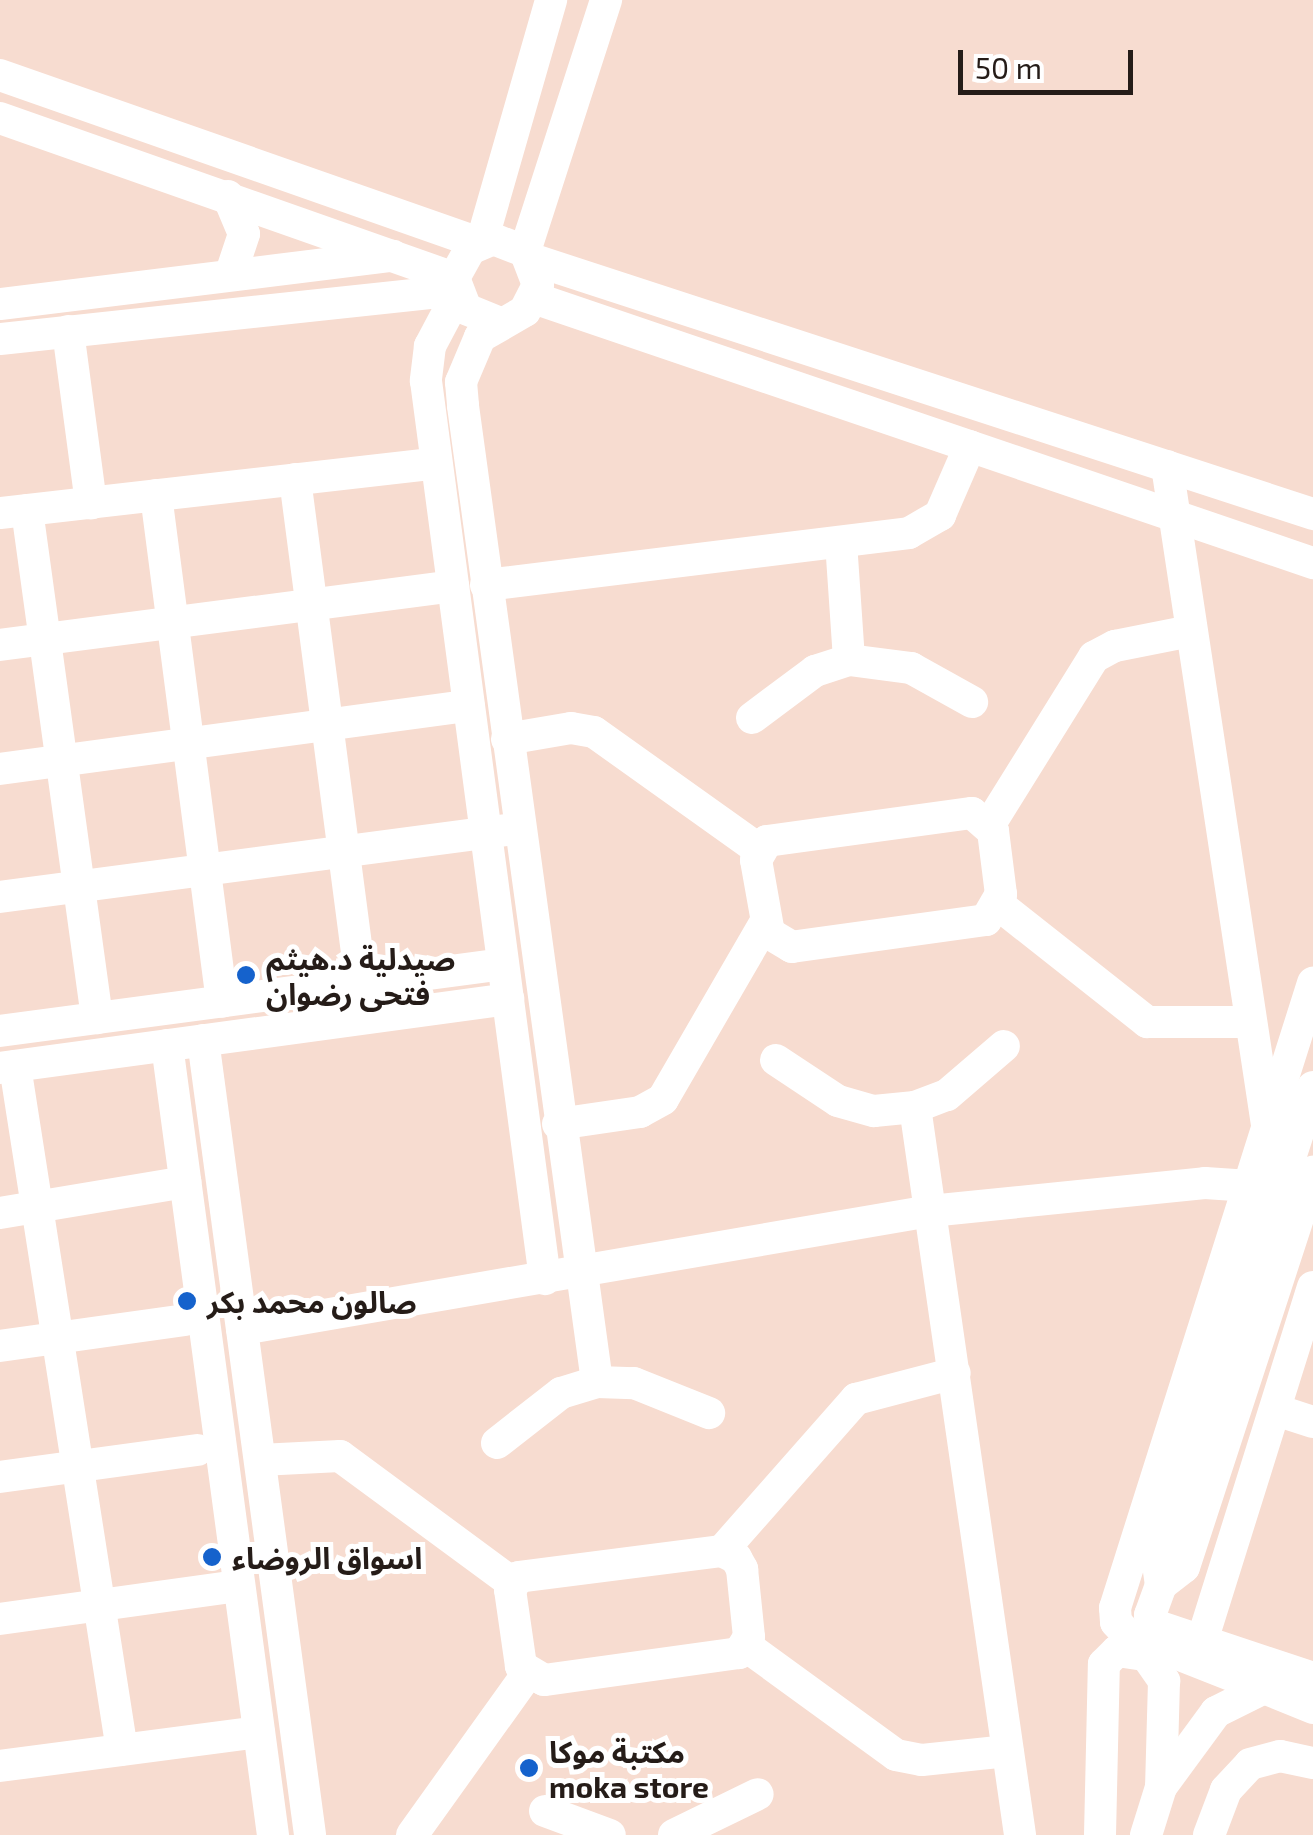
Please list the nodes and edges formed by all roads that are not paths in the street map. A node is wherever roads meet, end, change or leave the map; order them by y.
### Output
1 (551, 0) edge
2 (606, 0) edge
3 (0, 75) edge
4 (0, 118) edge
5 (228, 196) junction
6 (414, 215) junction
7 (480, 242) junction
8 (401, 255) junction
9 (528, 255) junction
10 (231, 273) junction
11 (455, 287) junction
12 (385, 298) junction
13 (534, 298) junction
14 (0, 304) edge
15 (498, 322) junction
16 (68, 331) junction
17 (0, 338) edge
18 (430, 346) junction
19 (426, 381) junction
20 (461, 382) junction
21 (970, 446) junction
22 (436, 463) junction
23 (1167, 466) junction
24 (295, 479) junction
25 (156, 495) junction
26 (90, 503) junction
27 (14, 512) edge
28 (1313, 514) edge
29 (1175, 517) junction
30 (841, 542) junction
31 (1313, 563) edge
32 (486, 585) junction
33 (452, 586) junction
34 (312, 604) junction
35 (172, 623) junction
36 (1191, 631) junction
37 (45, 640) junction
38 (0, 645) edge
39 (849, 660) junction
40 (972, 702) dead end
41 (469, 706) junction
42 (752, 718) dead end
43 (327, 725) junction
44 (507, 739) junction
45 (188, 744) junction
46 (62, 761) junction
47 (0, 769) edge
48 (990, 824) junction
49 (518, 828) junction
50 (486, 833) junction
51 (758, 849) junction
52 (344, 851) junction
53 (205, 870) junction
54 (79, 886) junction
55 (0, 896) edge
56 (999, 906) junction
57 (764, 925) junction
58 (503, 964) junction
59 (361, 983) junction
60 (1313, 983) edge
61 (508, 999) junction
62 (222, 1002) junction
63 (97, 1018) junction
64 (1249, 1022) junction
65 (0, 1031) edge
66 (203, 1040) junction
67 (166, 1045) junction
68 (1004, 1046) dead end
69 (776, 1060) dead end
70 (8, 1067) edge
71 (1313, 1088) edge
72 (914, 1108) junction
73 (558, 1124) junction
74 (1268, 1129) junction
75 (1313, 1172) edge
76 (185, 1182) junction
77 (1250, 1186) junction
78 (37, 1206) junction
79 (930, 1211) junction
80 (0, 1212) edge
81 (1299, 1262) edge
82 (578, 1274) junction
83 (545, 1279) junction
84 (1313, 1286) edge
85 (185, 1320) dead end
86 (242, 1328) junction
87 (58, 1338) junction
88 (0, 1346) edge
89 (956, 1374) junction
90 (597, 1382) junction
91 (1276, 1410) junction
92 (710, 1413) dead end
93 (1313, 1422) edge
94 (497, 1443) dead end
95 (197, 1450) dead end
96 (260, 1460) junction
97 (78, 1466) junction
98 (0, 1477) edge
99 (267, 1510) junction
100 (230, 1514) junction
101 (722, 1551) junction
102 (512, 1583) junction
103 (1161, 1585) junction
104 (240, 1586) junction
105 (100, 1605) junction
106 (0, 1618) edge
107 (1202, 1641) junction
108 (746, 1646) junction
109 (528, 1673) junction
110 (1313, 1678) edge
111 (1264, 1688) junction
112 (1313, 1708) edge
113 (259, 1732) junction
114 (122, 1750) junction
115 (1008, 1751) junction
116 (1313, 1763) edge
117 (0, 1766) edge
118 (1162, 1787) junction
119 (758, 1794) dead end
120 (546, 1811) dead end
121 (273, 1835) edge
122 (310, 1835) edge
123 (412, 1835) edge
124 (610, 1835) edge
125 (674, 1835) edge
126 (1020, 1835) edge
127 (1100, 1835) edge
128 (1146, 1835) edge
129 (1210, 1835) edge

1 - 7 street
2 - 9 street
3 - 6 street
4 - 5 street
5 - 8 street
5 - 10 street
6 - 7 street
6 - 8 street
7 - 9 street
7 - 11 street
8 - 10 street
8 - 11 street
9 - 13 street
9 - 23 street
10 - 14 street
11 - 12 street
11 - 15 street
11 - 18 street
12 - 16 street
12 - 18 street
13 - 15 street
13 - 21 street
15 - 20 street
16 - 17 street
16 - 26 street
18 - 19 street
19 - 20 street
19 - 22 street
20 - 32 street
21 - 29 street
21 - 30 street
22 - 24 street
22 - 33 street
23 - 28 street
23 - 29 street
24 - 25 street
24 - 34 street
25 - 26 street
25 - 35 street
26 - 27 street
27 - 37 street
29 - 31 street
29 - 36 street
30 - 32 street
30 - 39 street
32 - 44 street
33 - 34 street
33 - 41 street
34 - 35 street
34 - 43 street
35 - 37 street
35 - 45 street
36 - 48 street
36 - 64 street
37 - 38 street
37 - 46 street
39 - 40 street
39 - 42 street
41 - 43 street
41 - 50 street
43 - 45 street
43 - 52 street
44 - 49 street
44 - 51 street
45 - 46 street
45 - 53 street
46 - 47 street
46 - 54 street
48 - 51 street
48 - 56 street
49 - 50 street
49 - 73 street
50 - 52 street
50 - 58 street
51 - 57 street
52 - 53 street
52 - 59 street
53 - 54 street
53 - 62 street
54 - 55 street
54 - 63 street
56 - 57 street
56 - 64 street
57 - 73 street
58 - 59 street
58 - 61 street
59 - 62 street
60 - 74 street
61 - 66 street
61 - 83 street
62 - 63 street
63 - 65 street
64 - 74 street
66 - 67 street
66 - 86 street
67 - 70 street
67 - 76 street
68 - 72 street
69 - 72 street
70 - 78 street
71 - 103 street
72 - 79 street
73 - 82 street
74 - 77 street
75 - 81 street
76 - 78 street
76 - 100 street
77 - 79 street
77 - 111 street
78 - 80 street
78 - 87 street
79 - 82 street
79 - 89 street
81 - 103 street
82 - 83 street
82 - 90 street
83 - 86 street
84 - 91 street
85 - 87 street
86 - 96 street
87 - 88 street
87 - 97 street
89 - 101 street
89 - 115 street
90 - 92 street
90 - 94 street
91 - 93 street
91 - 107 street
95 - 97 street
96 - 99 street
96 - 102 street
97 - 98 street
97 - 105 street
99 - 100 street
99 - 122 street
100 - 104 street
101 - 102 street
101 - 108 street
102 - 109 street
103 - 107 street
104 - 105 street
104 - 113 street
105 - 106 street
105 - 114 street
107 - 110 street
108 - 109 street
108 - 115 street
109 - 123 street
111 - 112 street
111 - 118 street
113 - 114 street
113 - 121 street
114 - 117 street
115 - 126 street
116 - 129 street
118 - 127 street
118 - 128 street
119 - 125 street
120 - 124 street

